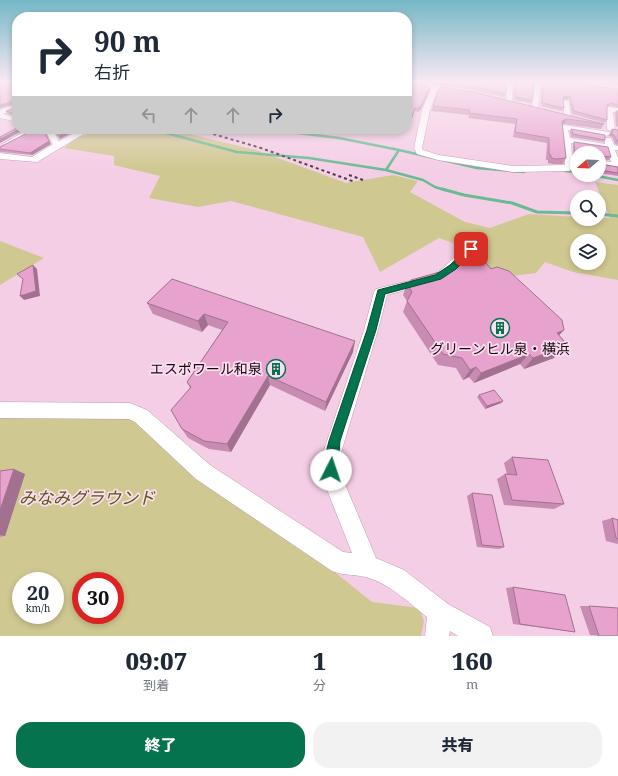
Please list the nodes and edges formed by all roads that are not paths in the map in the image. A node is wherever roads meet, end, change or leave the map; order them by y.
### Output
1 (426, 111) edge
2 (567, 111) edge
3 (609, 111) edge
4 (0, 114) edge
5 (568, 117) edge
6 (12, 118) edge
7 (592, 124) edge
8 (610, 130) edge
9 (25, 134) edge
10 (51, 134) edge
11 (79, 134) edge
12 (565, 140) junction
13 (58, 145) junction
14 (0, 148) edge
15 (615, 148) edge
16 (570, 151) edge
17 (0, 156) edge
18 (606, 164) edge
19 (570, 166) edge
20 (617, 166) edge
21 (471, 249) dead end
22 (0, 410) edge
23 (368, 566) junction
24 (440, 612) junction
25 (436, 636) edge
26 (481, 636) edge

1 - 19 street
2 - 5 street
3 - 8 street
4 - 6 street
7 - 8 street
8 - 12 street
8 - 15 street
9 - 14 street
10 - 13 street
11 - 13 street
12 - 15 street
12 - 16 street
13 - 17 street
15 - 20 street
18 - 20 street
21 - 23 street
22 - 23 street
23 - 24 street
24 - 25 street
24 - 26 street

